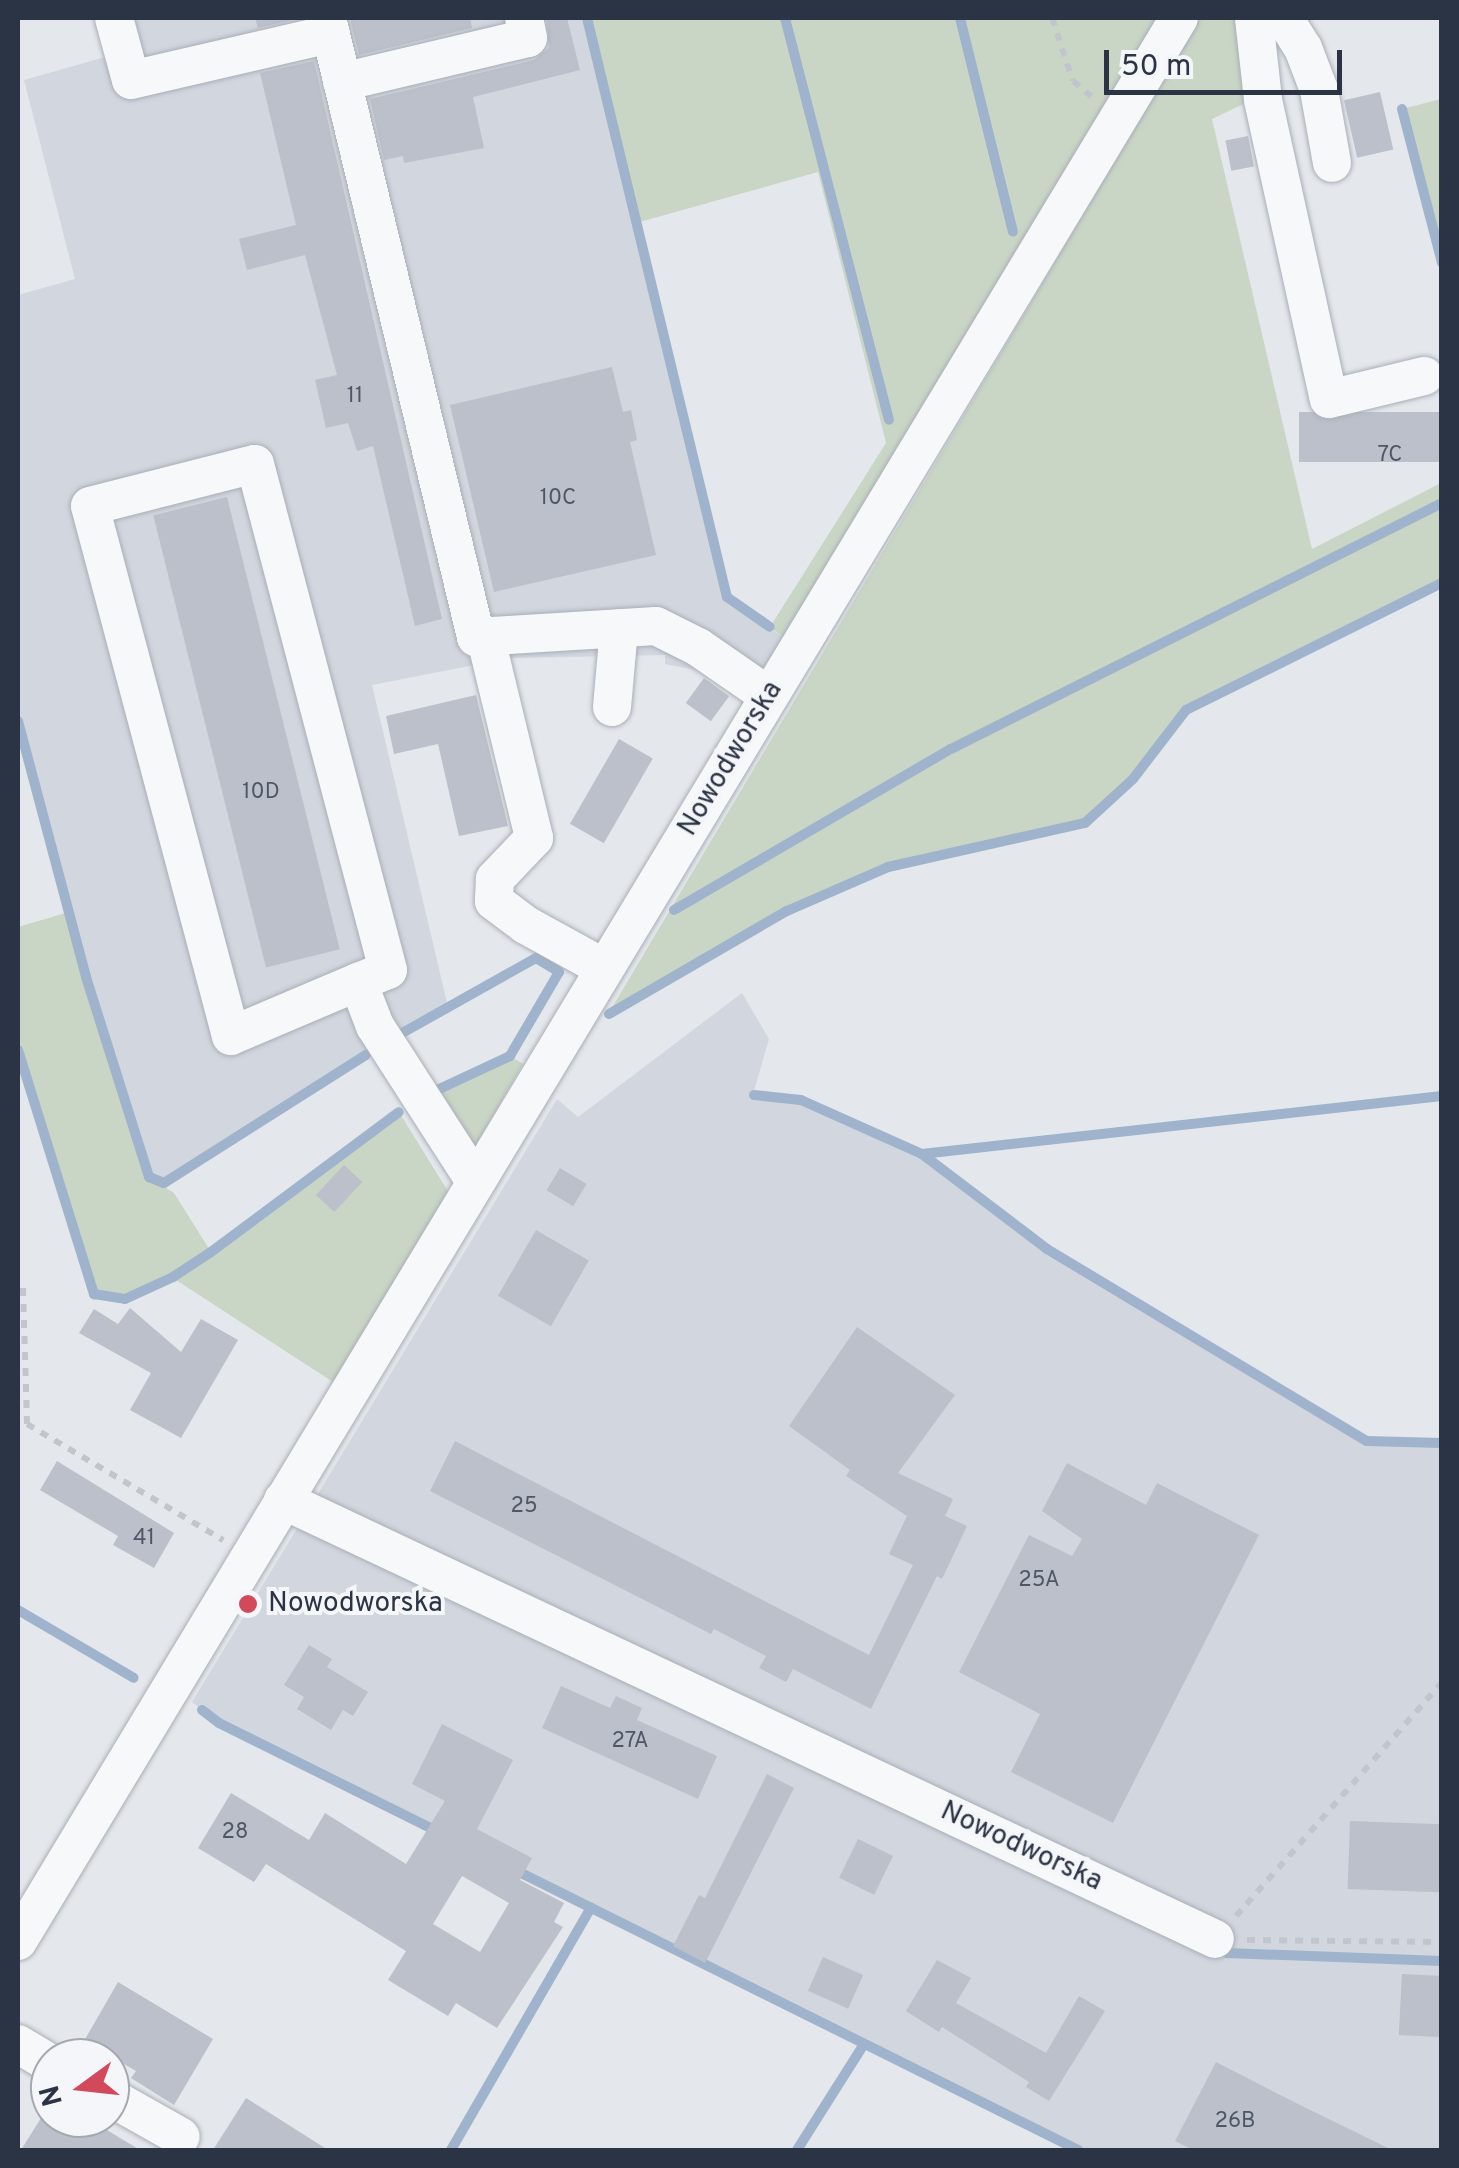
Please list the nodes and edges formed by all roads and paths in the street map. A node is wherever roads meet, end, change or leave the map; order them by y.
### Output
1 (114, 18) edge
2 (524, 18) edge
3 (1052, 18) edge
4 (1180, 18) edge
5 (1254, 18) edge
6 (1284, 18) edge
7 (329, 26) edge
8 (342, 82) junction
9 (1120, 116) junction
10 (1332, 163) dead end
11 (1424, 376) dead end
12 (619, 628) junction
13 (485, 635) junction
14 (769, 696) junction
15 (612, 707) dead end
16 (604, 968) junction
17 (358, 982) junction
18 (475, 1181) junction
19 (23, 1288) dead end
20 (18, 1420) edge
21 (27, 1424) junction
22 (283, 1500) junction
23 (250, 1556) junction
24 (1442, 1682) edge
25 (1216, 1939) junction
26 (18, 1940) edge
27 (1442, 1942) edge
28 (130, 2109) edge
29 (181, 2138) dead end

1 - 7 street
2 - 8 street
3 - 9 path
4 - 9 street, Nowodworska
5 - 11 street
6 - 10 street
7 - 8 street
8 - 13 street
9 - 14 street, Nowodworska
12 - 13 street
12 - 14 street
12 - 15 street
13 - 16 street
14 - 16 street, Nowodworska
16 - 18 street, Nowodworska
17 - 17 street
17 - 18 street
18 - 22 street, Nowodworska
19 - 21 path
20 - 21 path
21 - 23 path
22 - 23 street, Nowodworska
22 - 25 street, Nowodworska
23 - 26 street, Nowodworska
24 - 25 path
25 - 27 path
28 - 29 street

